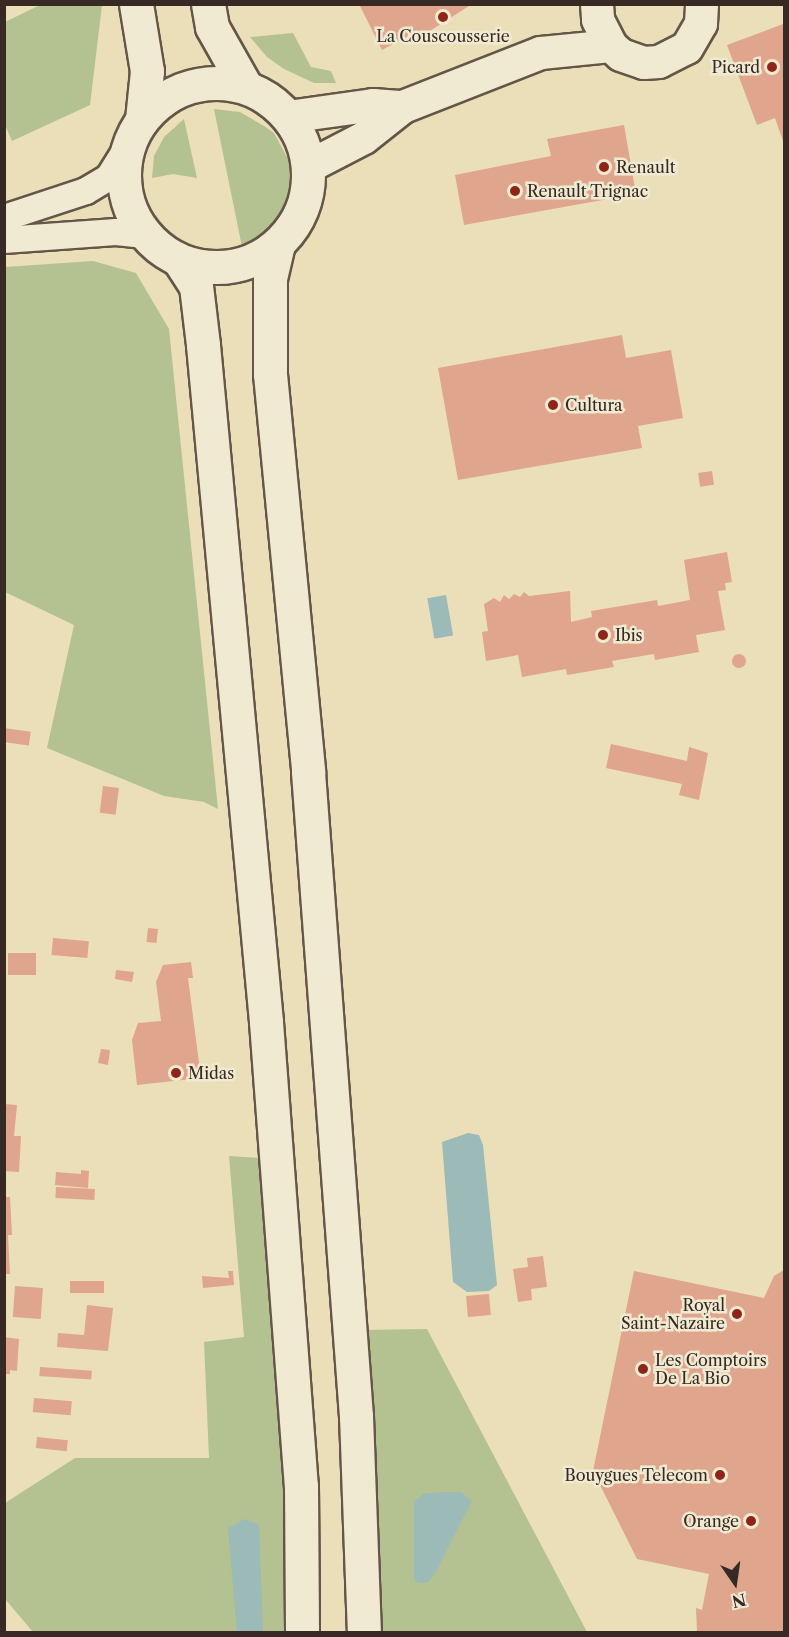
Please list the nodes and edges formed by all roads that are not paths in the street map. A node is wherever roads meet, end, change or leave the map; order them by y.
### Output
1 (136, 4) edge
2 (208, 4) edge
3 (702, 4) edge
4 (597, 5) edge
5 (611, 46) junction
6 (541, 52) junction
7 (246, 87) junction
8 (403, 107) junction
9 (288, 117) junction
10 (135, 133) junction
11 (308, 167) junction
12 (4, 218) edge
13 (145, 235) junction
14 (4, 240) edge
15 (278, 244) junction
16 (179, 260) junction
17 (302, 1632) edge
18 (364, 1632) edge

1 - 10 main road
2 - 7 main road
3 - 5 street
4 - 5 street
4 - 6 street
5 - 6 street
6 - 8 street
7 - 9 main road
7 - 10 main road
8 - 9 street
8 - 11 street
9 - 11 main road
10 - 12 street
10 - 13 main road
11 - 15 main road
13 - 14 street
13 - 16 main road
15 - 16 main road
15 - 18 main road
16 - 17 main road

